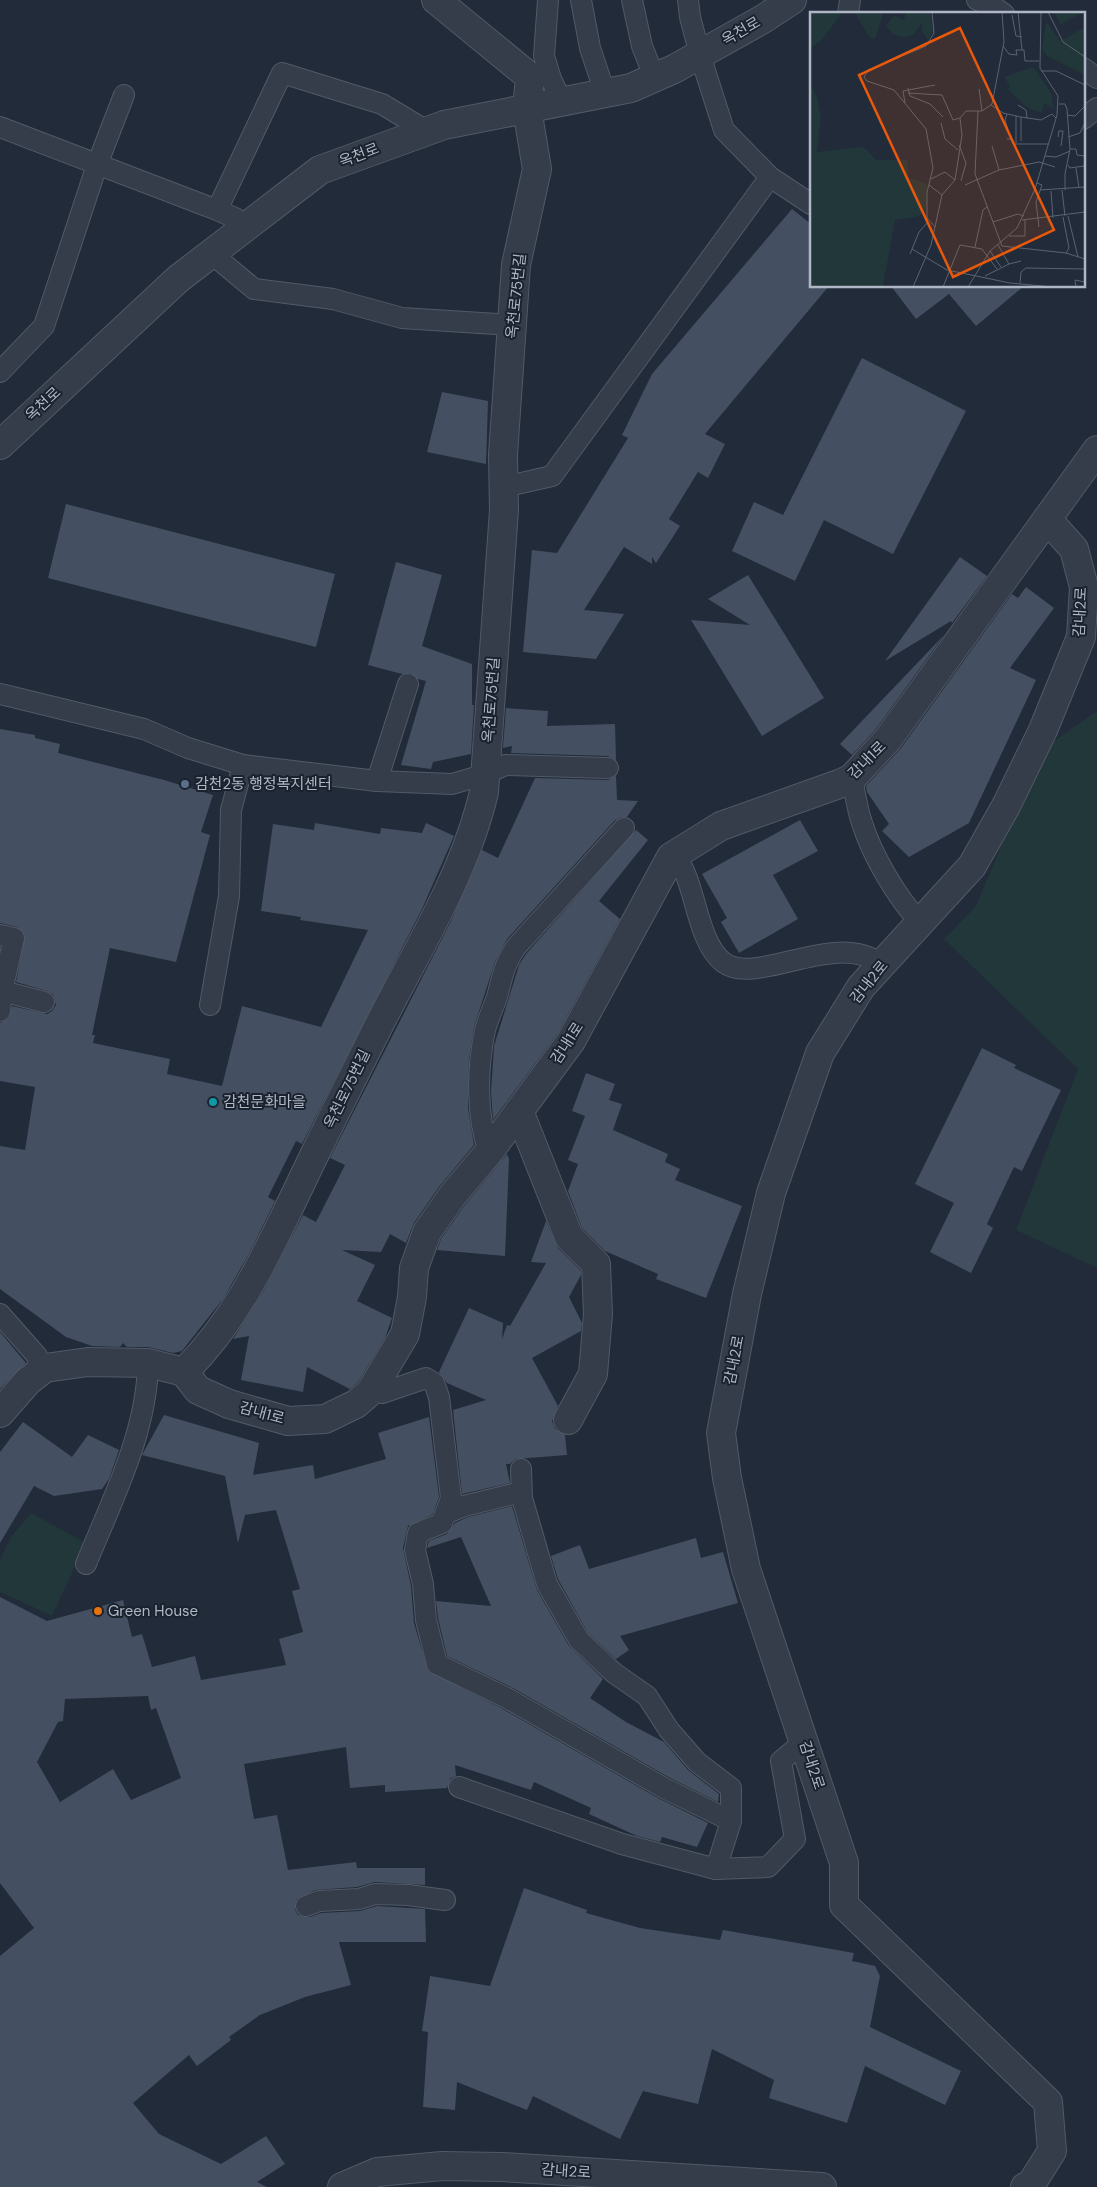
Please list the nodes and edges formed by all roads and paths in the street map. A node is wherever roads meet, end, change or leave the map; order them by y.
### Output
1 (436, 0) edge
2 (548, 0) edge
3 (581, 0) edge
4 (632, 0) edge
5 (688, 0) edge
6 (792, 0) edge
7 (700, 55) junction
8 (1084, 69) edge
9 (1097, 78) edge
10 (655, 79) junction
11 (605, 93) junction
12 (124, 95) dead end
13 (562, 102) junction
14 (1097, 108) edge
15 (527, 109) junction
16 (1084, 117) edge
17 (0, 126) edge
18 (425, 130) junction
19 (97, 165) junction
20 (770, 177) junction
21 (810, 203) edge
22 (217, 210) junction
23 (245, 227) junction
24 (212, 254) junction
25 (512, 325) junction
26 (0, 372) edge
27 (0, 445) edge
28 (1097, 450) edge
29 (504, 487) junction
30 (1048, 519) junction
31 (1090, 596) edge
32 (408, 684) dead end
33 (0, 694) edge
34 (243, 765) junction
35 (608, 768) dead end
36 (486, 774) junction
37 (852, 778) junction
38 (377, 781) junction
39 (624, 828) dead end
40 (671, 857) junction
41 (920, 922) junction
42 (0, 935) edge
43 (882, 965) junction
44 (2, 991) junction
45 (44, 1002) dead end
46 (210, 1005) dead end
47 (0, 1011) edge
48 (519, 1111) junction
49 (489, 1152) junction
50 (0, 1314) edge
51 (148, 1363) junction
52 (40, 1372) junction
53 (184, 1372) junction
54 (371, 1391) junction
55 (0, 1413) edge
56 (568, 1420) dead end
57 (521, 1469) dead end
58 (521, 1492) junction
59 (445, 1514) junction
60 (86, 1564) dead end
61 (805, 1741) junction
62 (459, 1787) dead end
63 (731, 1821) junction
64 (716, 1868) junction
65 (444, 1900) dead end
66 (306, 1906) dead end
67 (342, 2187) edge
68 (822, 2187) edge
69 (1026, 2187) edge

1 - 15 street, 옥천로75번길
2 - 13 lane
3 - 11 lane
4 - 10 lane
5 - 7 lane
6 - 7 street, 옥천로
7 - 10 street, 옥천로
7 - 20 lane
8 - 9 lane
10 - 11 street, 옥천로
11 - 13 street, 옥천로
12 - 19 lane
13 - 15 street, 옥천로
14 - 16 lane
15 - 18 street, 옥천로
15 - 25 street, 옥천로75번길
17 - 19 lane
18 - 22 lane
18 - 23 street, 옥천로
19 - 22 lane
19 - 26 lane
20 - 21 lane
20 - 29 lane
22 - 23 lane
23 - 24 street, 옥천로
24 - 25 lane
24 - 27 street, 옥천로
25 - 29 street, 옥천로75번길
28 - 30 street, 감내1로
29 - 36 street, 옥천로75번길
30 - 31 street, 감내2로
30 - 37 street, 감내1로
31 - 41 street, 감내2로
32 - 38 lane
33 - 34 lane
34 - 38 lane
34 - 46 lane
35 - 36 lane
36 - 38 lane
36 - 53 street, 옥천로75번길
37 - 40 street, 감내1로
37 - 41 lane
39 - 49 lane
40 - 43 lane
40 - 48 street, 감내1로
41 - 43 street, 감내2로
42 - 44 lane
43 - 61 street, 감내2로
44 - 45 lane
44 - 47 lane
48 - 49 street, 감내1로
48 - 56 street
49 - 54 street, 감내1로
50 - 52 lane
51 - 52 street
51 - 53 street
51 - 60 lane
52 - 55 street
53 - 54 street, 감내1로
54 - 59 lane
57 - 58 lane
58 - 59 lane
58 - 63 lane
59 - 63 lane
61 - 64 lane
61 - 69 street, 감내2로
62 - 64 lane
63 - 64 lane
65 - 66 lane
67 - 68 street, 감내2로

